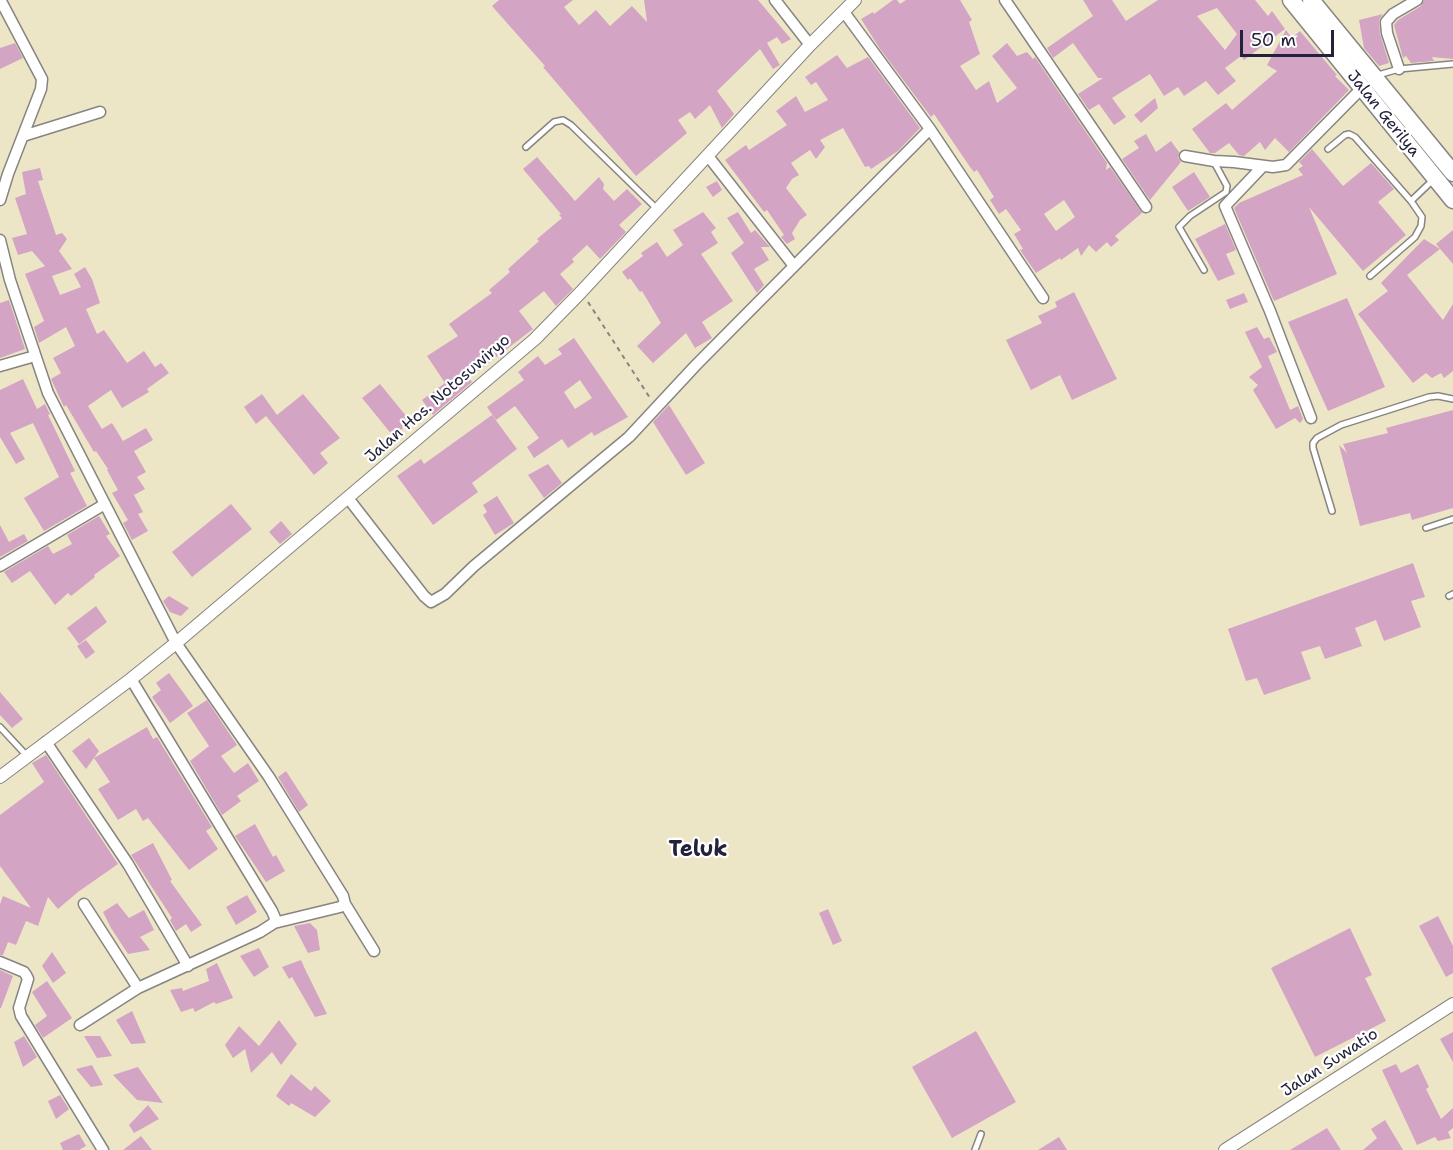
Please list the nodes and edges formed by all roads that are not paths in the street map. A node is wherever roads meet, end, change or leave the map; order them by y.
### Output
1 (775, 0) edge
2 (855, 0) edge
3 (1005, 0) edge
4 (1291, 0) edge
5 (1311, 0) edge
6 (1417, 0) edge
7 (4, 2) edge
8 (844, 12) junction
9 (810, 45) junction
10 (1341, 49) junction
11 (1453, 64) edge
12 (1399, 69) junction
13 (1368, 82) junction
14 (100, 112) dead end
15 (930, 129) junction
16 (23, 136) junction
17 (526, 147) dead end
18 (1328, 149) dead end
19 (708, 156) junction
20 (1185, 156) dead end
21 (1214, 162) junction
22 (1263, 166) junction
23 (1453, 172) edge
24 (4, 175) edge
25 (1435, 178) junction
26 (0, 200) edge
27 (1453, 200) edge
28 (1411, 201) junction
29 (1146, 207) dead end
30 (657, 209) junction
31 (0, 240) edge
32 (794, 266) junction
33 (1204, 270) dead end
34 (1370, 276) dead end
35 (5, 281) edge
36 (1043, 298) dead end
37 (35, 356) junction
38 (0, 366) edge
39 (1453, 399) edge
40 (1311, 418) dead end
41 (348, 498) junction
42 (105, 504) junction
43 (1332, 511) dead end
44 (1453, 519) edge
45 (1426, 528) dead end
46 (0, 566) edge
47 (176, 642) junction
48 (131, 679) junction
49 (0, 727) edge
50 (46, 742) junction
51 (27, 756) junction
52 (0, 777) edge
53 (84, 904) dead end
54 (345, 904) junction
55 (274, 923) junction
56 (374, 951) dead end
57 (0, 962) edge
58 (188, 966) junction
59 (138, 988) junction
60 (1453, 1004) edge
61 (80, 1025) dead end
62 (981, 1134) dead end
63 (103, 1150) edge
64 (975, 1150) edge
65 (1226, 1150) edge

1 - 9 street
2 - 8 street, Jalan Hos. Notosuwiryo
3 - 29 street
4 - 10 highway, Jalan Gerilya
5 - 10 highway, Jalan Gerilya
6 - 12 street
7 - 16 street
8 - 9 street, Jalan Hos. Notosuwiryo
8 - 15 street
9 - 19 street, Jalan Hos. Notosuwiryo
10 - 13 highway, Jalan Gerilya
11 - 12 lane
12 - 13 lane
13 - 22 street
13 - 23 highway, Jalan Gerilya
13 - 25 highway, Jalan Gerilya
14 - 16 street
15 - 32 street
15 - 36 street
16 - 24 street
17 - 30 lane
18 - 28 lane
19 - 30 street, Jalan Hos. Notosuwiryo
19 - 32 street
20 - 21 street
21 - 22 street
21 - 33 lane
22 - 40 street
24 - 26 street
25 - 27 highway, Jalan Gerilya
25 - 28 lane
28 - 34 lane
30 - 41 street, Jalan Hos. Notosuwiryo
31 - 35 street
32 - 41 street
35 - 37 street
37 - 38 street
37 - 42 street
39 - 43 lane
41 - 47 street, Jalan Hos. Notosuwiryo
42 - 46 street
42 - 47 street
44 - 45 lane
47 - 48 street, Jalan Hos. Notosuwiryo
47 - 54 street
48 - 50 street, Jalan Hos. Notosuwiryo
48 - 55 street
49 - 51 lane
50 - 51 street, Jalan Hos. Notosuwiryo
50 - 58 street
51 - 52 street, Jalan Hos. Notosuwiryo
53 - 59 street
54 - 55 street
54 - 56 street
55 - 58 street
57 - 63 street
58 - 59 street
59 - 61 street
60 - 65 street, Jalan Suwatio
62 - 64 lane

